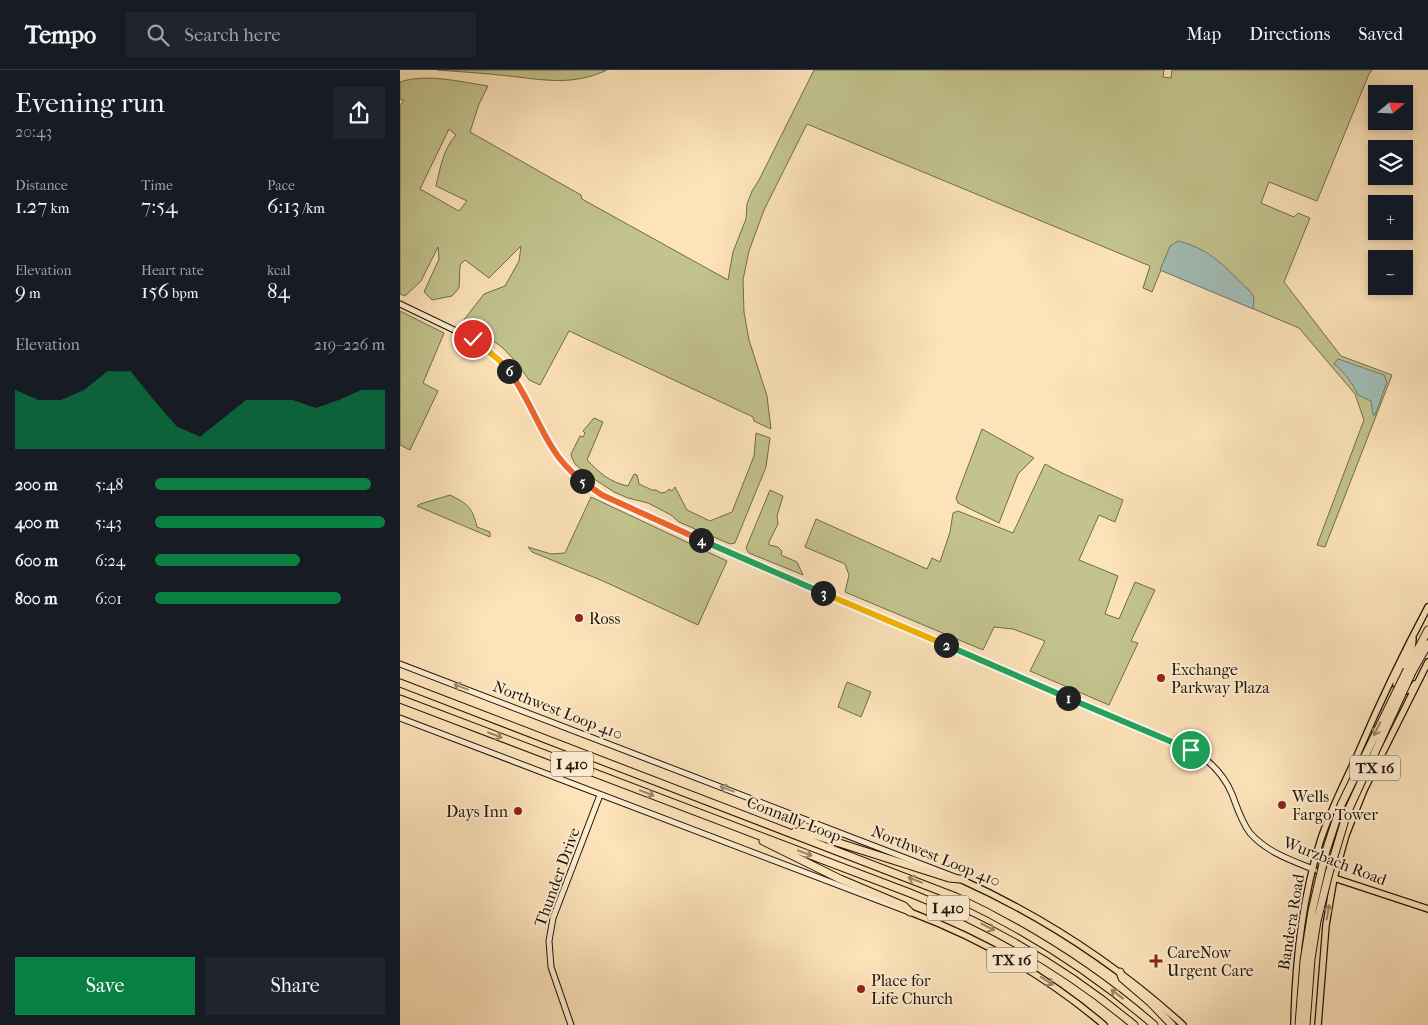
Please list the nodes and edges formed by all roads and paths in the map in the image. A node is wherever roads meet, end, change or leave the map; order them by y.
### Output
1 (400, 304) edge
2 (1428, 607) edge
3 (1428, 630) edge
4 (1414, 635) junction
5 (1428, 644) edge
6 (400, 664) edge
7 (1427, 665) edge
8 (1410, 671) junction
9 (400, 683) edge
10 (400, 699) edge
11 (400, 718) edge
12 (1370, 723) junction
13 (1387, 745) junction
14 (600, 795) junction
15 (743, 829) junction
16 (790, 832) junction
17 (1313, 869) junction
18 (1334, 878) junction
19 (960, 879) junction
20 (1428, 908) edge
21 (910, 912) junction
22 (1120, 972) junction
23 (571, 1025) edge
24 (1104, 1025) edge
25 (1134, 1025) edge
26 (1154, 1025) edge
27 (1172, 1025) edge
28 (1183, 1025) edge
29 (1294, 1025) edge
30 (1299, 1025) edge
31 (1306, 1025) edge
32 (1318, 1025) edge

1 - 17 main road, Wurzbach Road
2 - 4 main road, Bandera Road / TX 16
3 - 8 highway
4 - 7 main road
4 - 12 main road, Bandera Road / TX 16
5 - 8 highway
19 -> 6 main road, Northwest Loop 410
7 - 13 main road, TX 16
8 -> 30 highway, bridge
8 - 31 highway, bridge
9 - 16 highway, Connally Loop / I 410
10 -> 15 highway, Connally Loop / I 410
11 - 14 main road
12 - 13 main road
12 - 17 main road, Bandera Road / TX 16
13 - 18 main road, TX 16
14 - 21 main road
14 - 23 main road, Thunder Drive
15 - 21 highway, TX 16
15 -> 25 highway, Connally Loop / I 410
16 - 19 highway
26 -> 16 highway, Connally Loop / I 410
17 - 18 main road, Wurzbach Road
17 - 29 main road, Bandera Road / TX 16
18 - 20 main road, Wurzbach Road
32 -> 18 main road, TX 16
19 - 22 main road, Northwest Loop 410
21 -> 24 main road, TX 16
22 - 27 highway
22 - 28 main road, Northwest Loop 410

